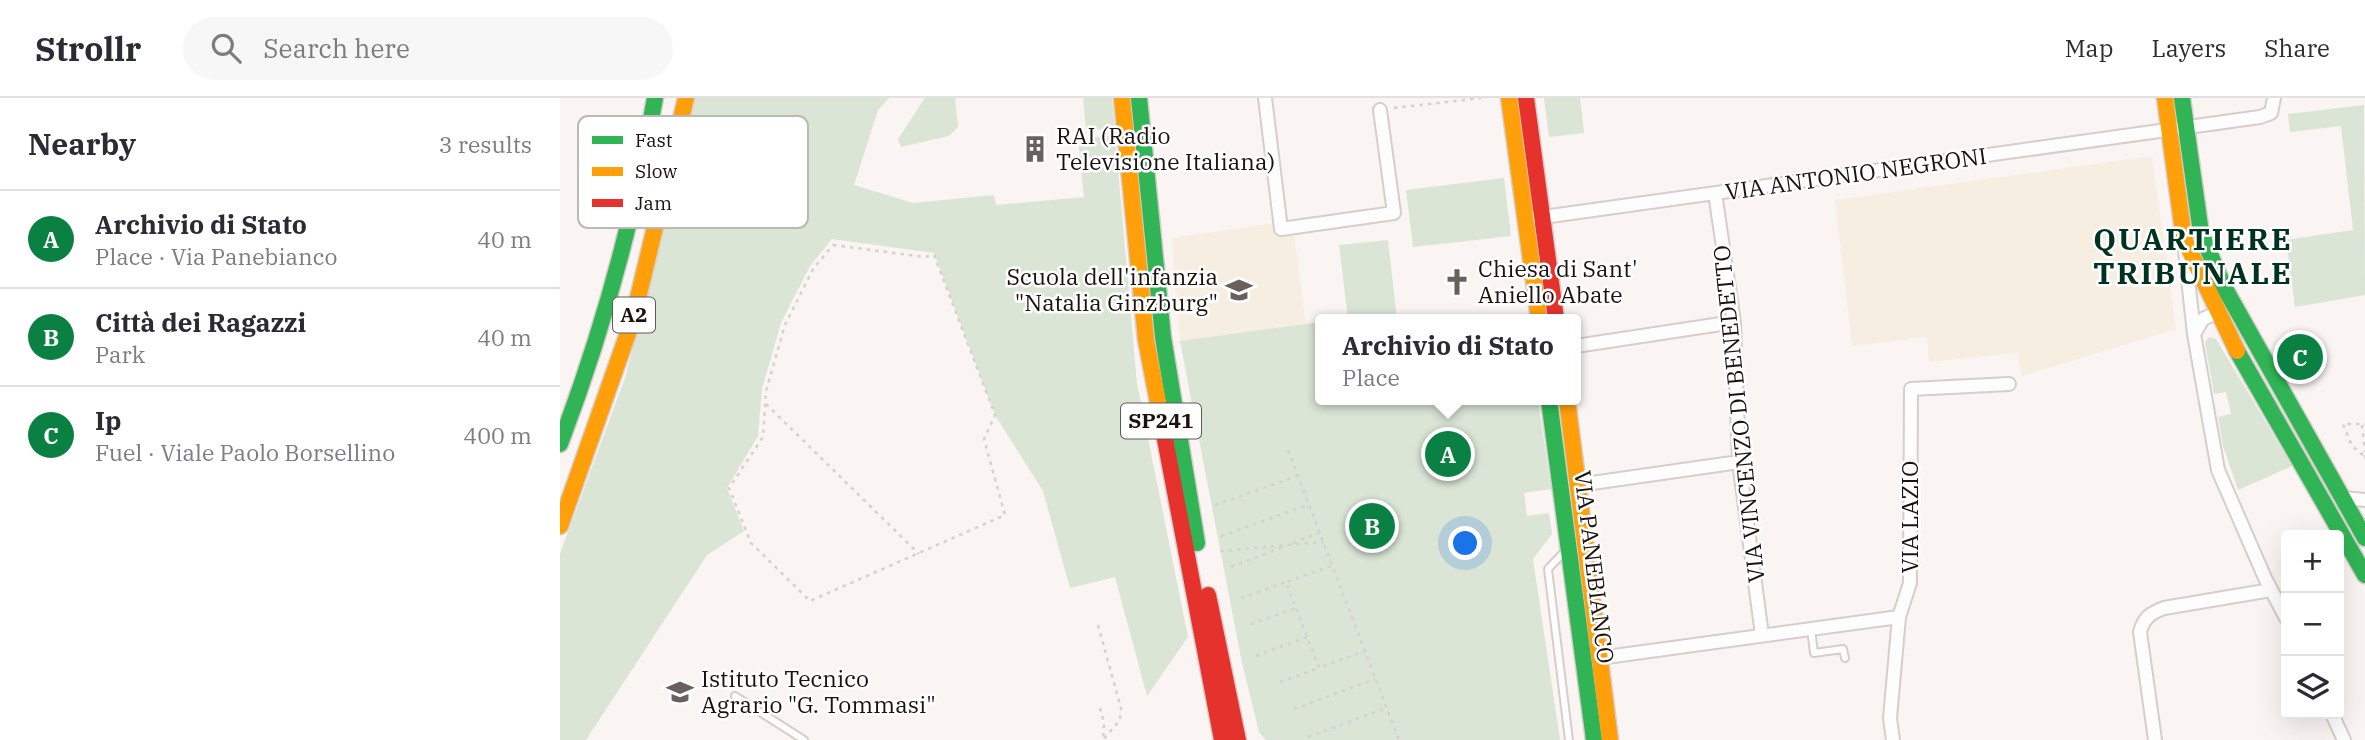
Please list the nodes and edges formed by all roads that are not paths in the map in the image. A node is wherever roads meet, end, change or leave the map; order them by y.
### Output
1 (655, 98) edge
2 (686, 98) edge
3 (1122, 98) edge
4 (1139, 98) edge
5 (1265, 98) edge
6 (1509, 98) edge
7 (1526, 98) edge
8 (2165, 98) edge
9 (2182, 98) edge
10 (2274, 98) edge
11 (1380, 110) road end
12 (651, 116) edge
13 (682, 116) edge
14 (2187, 128) junction
15 (2169, 131) junction
16 (1715, 193) junction
17 (1542, 217) junction
18 (1525, 219) junction
19 (628, 228) edge
20 (655, 228) edge
21 (2184, 239) junction
22 (2216, 313) junction
23 (1538, 314) edge
24 (1555, 314) edge
25 (1734, 323) junction
26 (2194, 334) junction
27 (1581, 345) edge
28 (2010, 384) dead end
29 (1550, 405) edge
30 (1568, 405) edge
31 (560, 444) edge
32 (1739, 462) junction
33 (1578, 485) junction
34 (2343, 498) junction
35 (2365, 500) edge
36 (560, 526) edge
37 (2365, 538) edge
38 (1568, 547) junction
39 (2365, 575) edge
40 (2271, 590) junction
41 (2281, 609) edge
42 (1899, 617) junction
43 (1811, 629) junction
44 (1762, 635) junction
45 (1599, 658) junction
46 (1844, 658) dead end
47 (734, 696) dead end
48 (2334, 719) edge
49 (804, 740) edge
50 (1222, 740) edge
51 (1238, 740) edge
52 (1569, 740) edge
53 (1594, 740) edge
54 (1610, 740) edge
55 (1893, 740) edge
56 (2155, 740) edge
57 (2344, 740) edge

1 - 12 main road, A2
2 - 13 main road, A2
3 - 50 main road, SP241
4 - 51 main road
5 - 11 street
6 - 18 main road
7 - 17 main road
8 - 15 main road
9 - 14 main road
10 - 14 street, VIA ANTONIO NEGRONI
14 - 15 street, VIA ANTONIO NEGRONI
14 - 34 main road
15 - 16 street, VIA ANTONIO NEGRONI
15 - 21 main road
16 - 17 street, VIA ANTONIO NEGRONI
16 - 25 street, VIA VINCENZO DI BENEDETTO
17 - 18 street, VIA ANTONIO NEGRONI
17 - 24 main road
18 - 23 main road
19 - 31 main road, A2
20 - 36 main road, A2
21 - 22 main road
21 - 26 street
22 - 26 street
22 - 39 main road
25 - 27 street
25 - 32 street, VIA VINCENZO DI BENEDETTO
26 - 40 street
28 - 42 street, VIA LAZIO
29 - 38 main road, VIA PANEBIANCO
30 - 33 main road, VIA PANEBIANCO
32 - 33 street
32 - 44 street, VIA VINCENZO DI BENEDETTO
33 - 45 main road, VIA PANEBIANCO
34 - 35 street
34 - 37 main road
38 - 52 lane
38 - 53 main road, VIA PANEBIANCO
40 - 41 street
40 - 56 street
42 - 43 street
42 - 55 street, VIA LAZIO
43 - 44 street
43 - 46 lane
44 - 45 street
45 - 54 main road, VIA PANEBIANCO
47 - 49 lane
48 - 57 street

